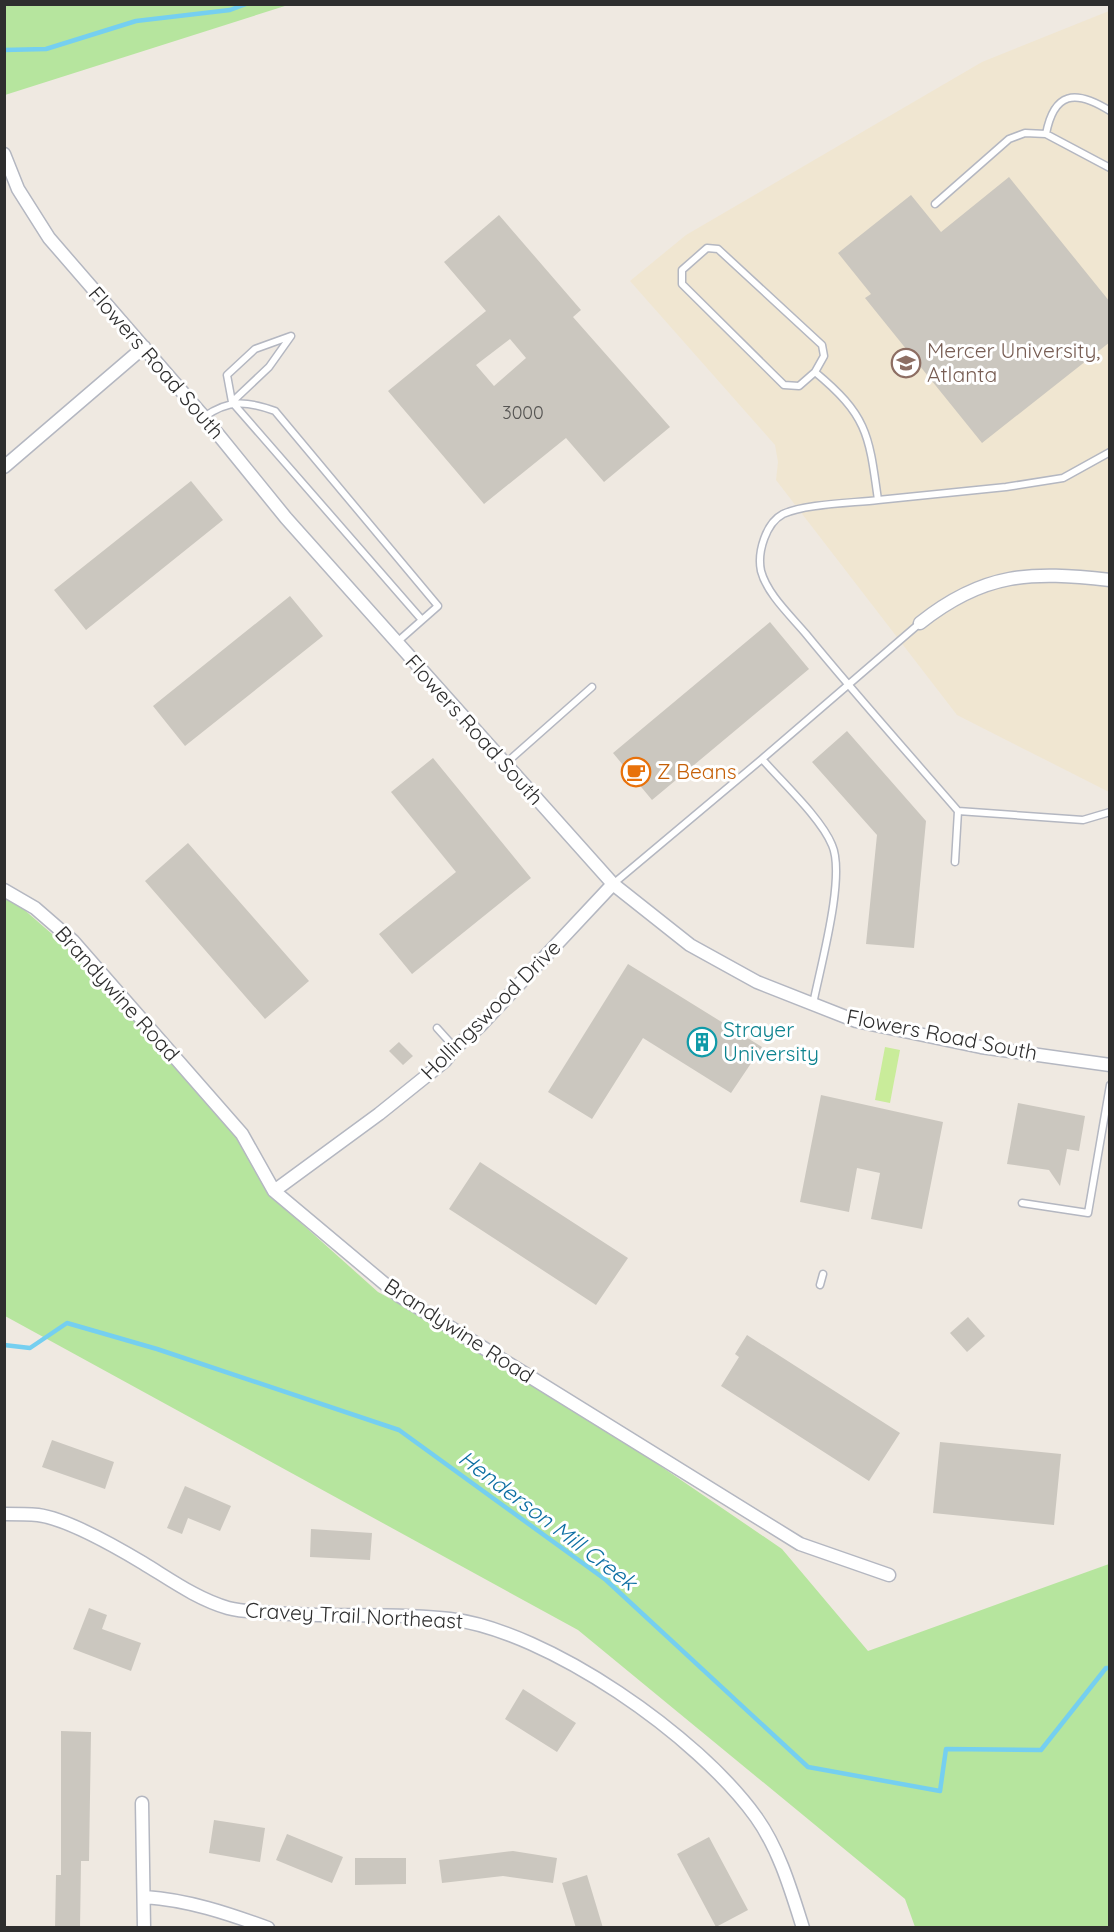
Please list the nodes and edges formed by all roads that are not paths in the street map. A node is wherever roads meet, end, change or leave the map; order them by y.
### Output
1 (1110, 111) edge
2 (1046, 134) junction
3 (4, 154) edge
4 (1110, 168) edge
5 (935, 204) dead end
6 (144, 346) junction
7 (815, 372) junction
8 (232, 402) junction
9 (204, 417) junction
10 (1110, 452) edge
11 (4, 467) edge
12 (878, 500) junction
13 (1110, 580) edge
14 (422, 620) junction
15 (920, 623) joint
16 (396, 643) junction
17 (848, 685) junction
18 (592, 687) dead end
19 (762, 759) junction
20 (504, 764) junction
21 (958, 811) junction
22 (1110, 812) edge
23 (955, 862) dead end
24 (613, 884) junction
25 (4, 890) edge
26 (813, 1004) junction
27 (437, 1028) dead end
28 (455, 1048) junction
29 (1110, 1065) edge
30 (1110, 1085) edge
31 (274, 1191) junction
32 (1022, 1203) dead end
33 (823, 1275) dead end
34 (820, 1285) dead end
35 (4, 1514) edge
36 (889, 1575) dead end
37 (142, 1803) dead end
38 (145, 1898) junction
39 (144, 1928) edge
40 (268, 1928) edge
41 (803, 1928) edge

1 - 2 lane
2 - 4 lane
2 - 5 lane
3 - 6 street, Flowers Road South
6 - 9 street, Flowers Road South
6 - 11 street
7 - 7 lane
7 - 12 lane
8 - 8 lane
8 - 9 lane
8 - 14 lane
8 - 14 lane
9 - 16 street, Flowers Road South
10 - 12 lane
12 - 17 lane
13 - 15 street
14 - 16 lane
15 - 17 lane
16 - 20 street, Flowers Road South
17 - 19 lane
17 - 21 lane
18 - 20 lane
19 - 24 lane
19 - 26 lane
20 - 24 street, Flowers Road South
21 - 22 lane
21 - 23 lane
24 - 26 street, Flowers Road South
24 - 28 street, Hollingswood Drive
25 - 31 street, Brandywine Road
26 - 29 street, Flowers Road South
27 - 28 lane
28 - 31 street, Hollingswood Drive
30 - 32 lane
31 - 36 street, Brandywine Road
33 - 34 lane
35 - 41 street, Cravey Trail Northeast
37 - 38 street
38 - 39 street
38 - 40 street

